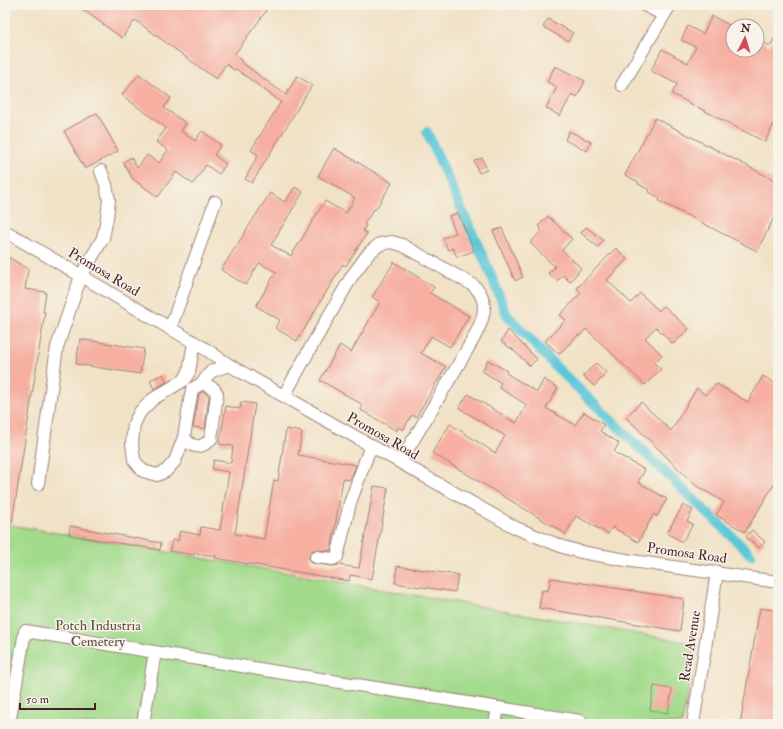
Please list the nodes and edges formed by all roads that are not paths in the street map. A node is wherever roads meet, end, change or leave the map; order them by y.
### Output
1 (644, 5) edge
2 (667, 10) edge
3 (622, 85) dead end
4 (101, 171) dead end
5 (215, 202) dead end
6 (5, 231) edge
7 (81, 276) junction
8 (170, 329) junction
9 (194, 342) junction
10 (230, 365) junction
11 (203, 383) junction
12 (284, 396) junction
13 (184, 437) junction
14 (371, 446) junction
15 (400, 462) junction
16 (38, 484) dead end
17 (316, 557) dead end
18 (717, 572) junction
19 (778, 582) edge
20 (155, 652) junction
21 (498, 708) junction
22 (10, 724) edge
23 (143, 724) edge
24 (495, 724) edge
25 (580, 724) edge
26 (693, 724) edge

1 - 2 street
2 - 3 street
4 - 7 street
5 - 8 street
6 - 7 street, Promosa Road
7 - 8 street, Promosa Road
7 - 16 street
8 - 9 street, Promosa Road
9 - 10 street, Promosa Road
9 - 13 street
10 - 11 street
10 - 12 street, Promosa Road
11 - 13 street
11 - 13 street
12 - 14 street, Promosa Road
12 - 15 street
14 - 15 street, Promosa Road
14 - 17 street
15 - 18 street, Promosa Road
18 - 19 street, Promosa Road
18 - 26 street, Read Avenue
20 - 21 street
20 - 22 street
20 - 23 street
21 - 24 street
21 - 25 street

